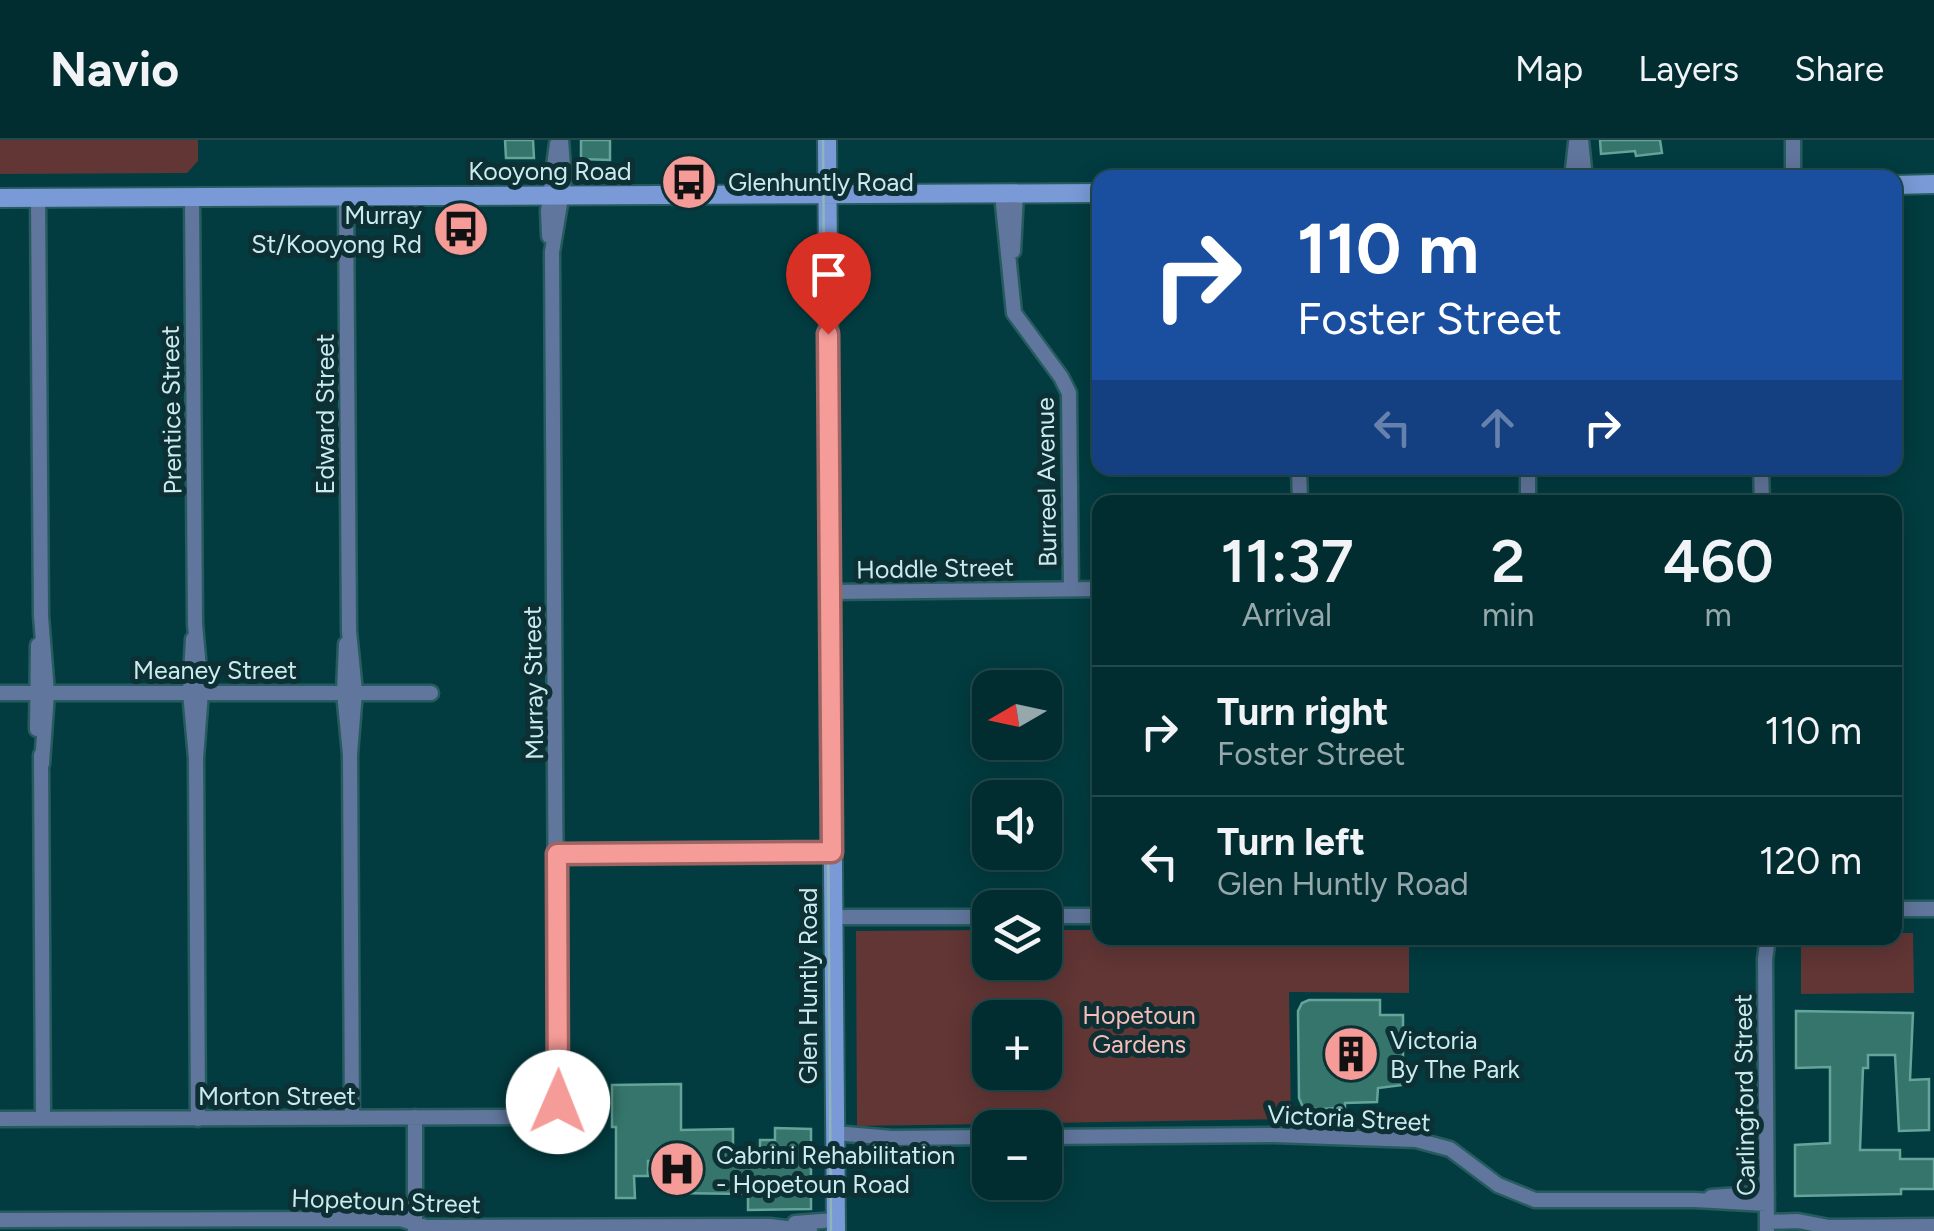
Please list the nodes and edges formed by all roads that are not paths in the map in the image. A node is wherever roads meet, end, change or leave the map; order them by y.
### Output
1 (559, 140) edge
2 (827, 140) edge
3 (1579, 140) edge
4 (1793, 140) edge
5 (1573, 170) edge
6 (1584, 170) edge
7 (1793, 170) edge
8 (1934, 184) edge
9 (1902, 185) edge
10 (1092, 193) edge
11 (1009, 194) junction
12 (192, 196) junction
13 (556, 196) junction
14 (827, 196) junction
15 (346, 197) junction
16 (0, 198) edge
17 (38, 198) junction
18 (1092, 588) edge
19 (1071, 589) junction
20 (830, 592) junction
21 (196, 692) junction
22 (350, 692) junction
23 (42, 693) junction
24 (431, 693) dead end
25 (0, 694) edge
26 (832, 852) junction
27 (557, 854) junction
28 (1902, 909) edge
29 (1934, 909) edge
30 (972, 916) edge
31 (1062, 916) edge
32 (1092, 916) edge
33 (833, 917) junction
34 (1765, 945) edge
35 (554, 1111) joint
36 (415, 1117) junction
37 (198, 1118) junction
38 (352, 1118) junction
39 (0, 1119) edge
40 (43, 1119) junction
41 (972, 1137) edge
42 (1062, 1137) edge
43 (834, 1139) junction
44 (1767, 1198) junction
45 (0, 1220) edge
46 (836, 1225) edge
47 (770, 1226) junction
48 (1768, 1226) edge
49 (1934, 1226) edge
50 (415, 1227) edge
51 (1829, 1227) junction
52 (810, 1231) edge
53 (1811, 1231) edge

1 - 13 street, Murray Street
2 - 14 street, Glen Huntly Road
3 - 5 street
3 - 6 street
4 - 7 street
8 - 9 street
10 - 11 street, Kooyong Road
11 - 14 street, Kooyong Road
11 - 19 street, Burreel Avenue
12 - 15 street, Kooyong Road
12 - 17 street, Kooyong Road
12 - 21 street, Prentice Street
13 - 14 street, Kooyong Road
13 - 15 street, Kooyong Road
13 - 27 street, Murray Street
14 - 20 street, Glen Huntly Road
15 - 22 street, Edward Street
16 - 17 street, Kooyong Road
17 - 23 street
18 - 19 street, Hoddle Street
19 - 20 street, Hoddle Street
20 - 26 street, Glen Huntly Road
21 - 22 street, Meaney Street
21 - 23 street, Meaney Street
21 - 37 street, Prentice Street
22 - 24 street, Meaney Street
22 - 38 street, Edward Street
23 - 25 street, Meaney Street
23 - 40 street
26 - 27 street
26 - 33 street, Glen Huntly Road
27 - 35 street, Murray Street
28 - 29 street
30 - 33 street
31 - 32 street
33 - 43 street, Glen Huntly Road
34 - 44 street, Carlingford Street
35 - 36 street, Morton Street
36 - 38 street, Morton Street
36 - 50 street
37 - 38 street, Morton Street
37 - 40 street, Morton Street
39 - 40 street, Morton Street
41 - 43 street
42 - 44 street, Victoria Street
43 - 46 street, Glen Huntly Road
44 - 48 street, Carlingford Street
45 - 50 street, Hopetoun Street
46 - 47 street, Hopetoun Street
47 - 50 street, Hopetoun Street
47 - 52 street, Hopetoun Street
48 - 51 street
49 - 51 street
51 - 53 street

